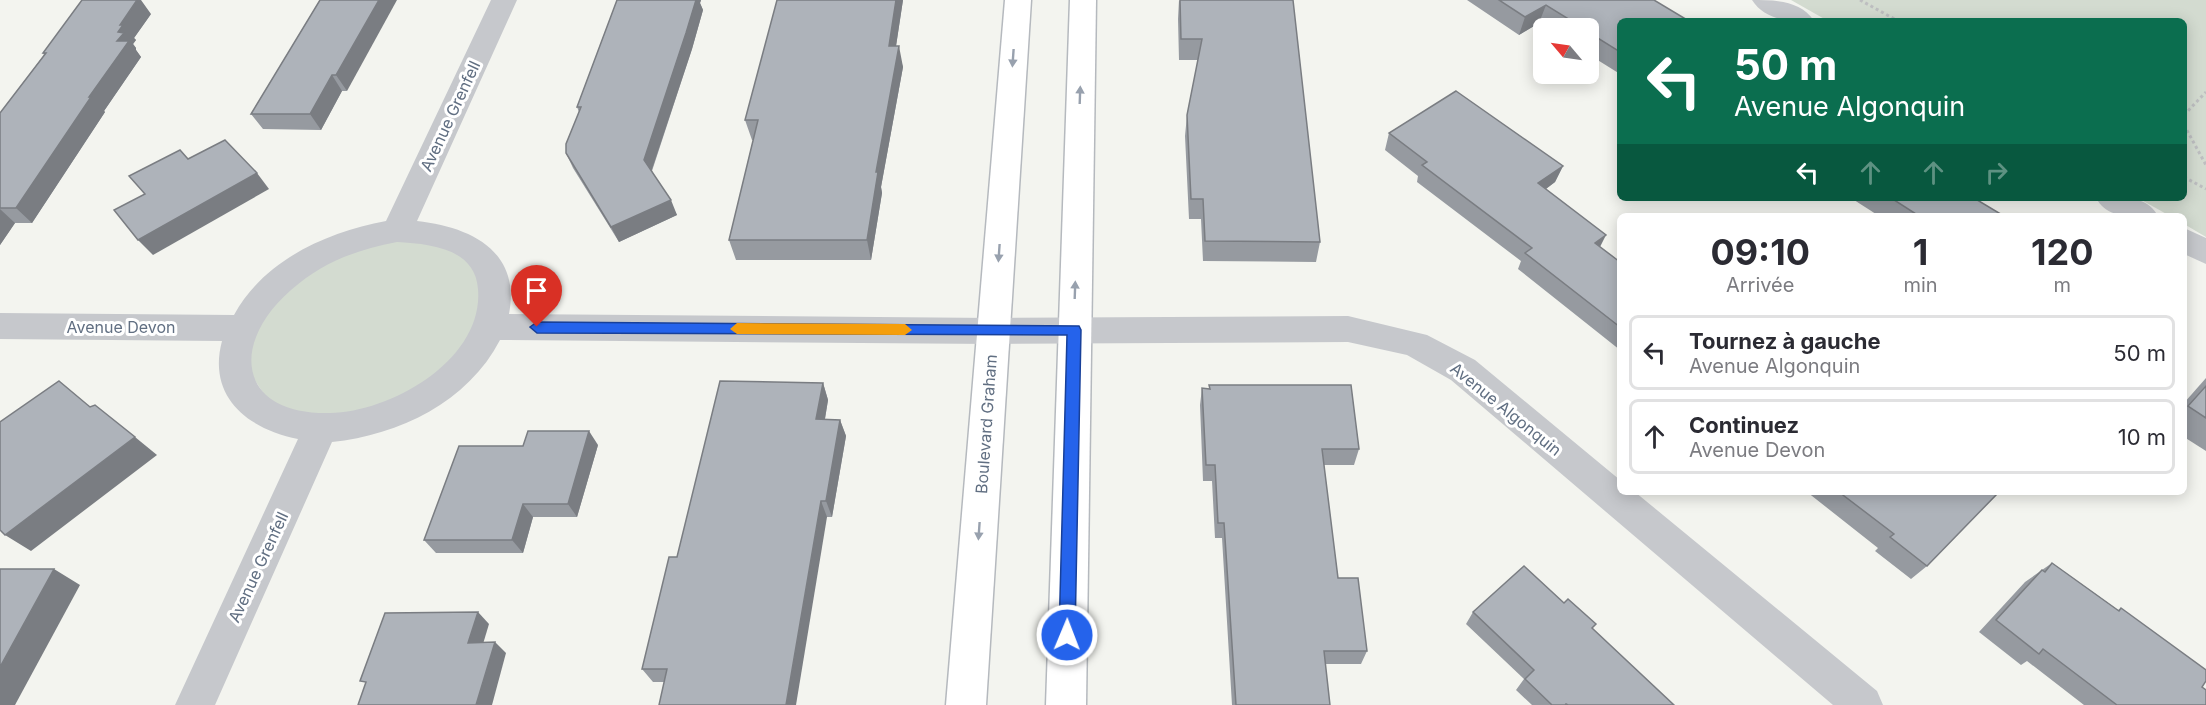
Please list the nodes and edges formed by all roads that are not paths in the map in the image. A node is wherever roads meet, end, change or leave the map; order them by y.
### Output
1 (504, 0) edge
2 (1018, 0) edge
3 (1083, 0) edge
4 (1765, 0) edge
5 (1797, 18) edge
6 (2116, 201) edge
7 (2138, 213) edge
8 (397, 231) junction
9 (2187, 242) edge
10 (2206, 252) edge
11 (0, 326) edge
12 (489, 327) junction
13 (243, 328) junction
14 (1074, 330) junction
15 (993, 331) junction
16 (321, 428) junction
17 (195, 705) edge
18 (966, 705) edge
19 (1066, 705) edge
20 (1863, 705) edge

1 - 8 street, Avenue Grenfell
2 -> 15 street, Boulevard Graham
14 -> 3 street
4 - 5 street
6 - 7 street
8 - 12 street
8 - 13 street
9 - 10 street
11 - 13 street, Avenue Devon
12 - 15 street
12 - 16 street
13 - 16 street
14 - 15 street, Avenue Algonquin
14 - 19 street
14 - 20 street, Avenue Algonquin
15 -> 18 street, Boulevard Graham
16 - 17 street, Avenue Grenfell

